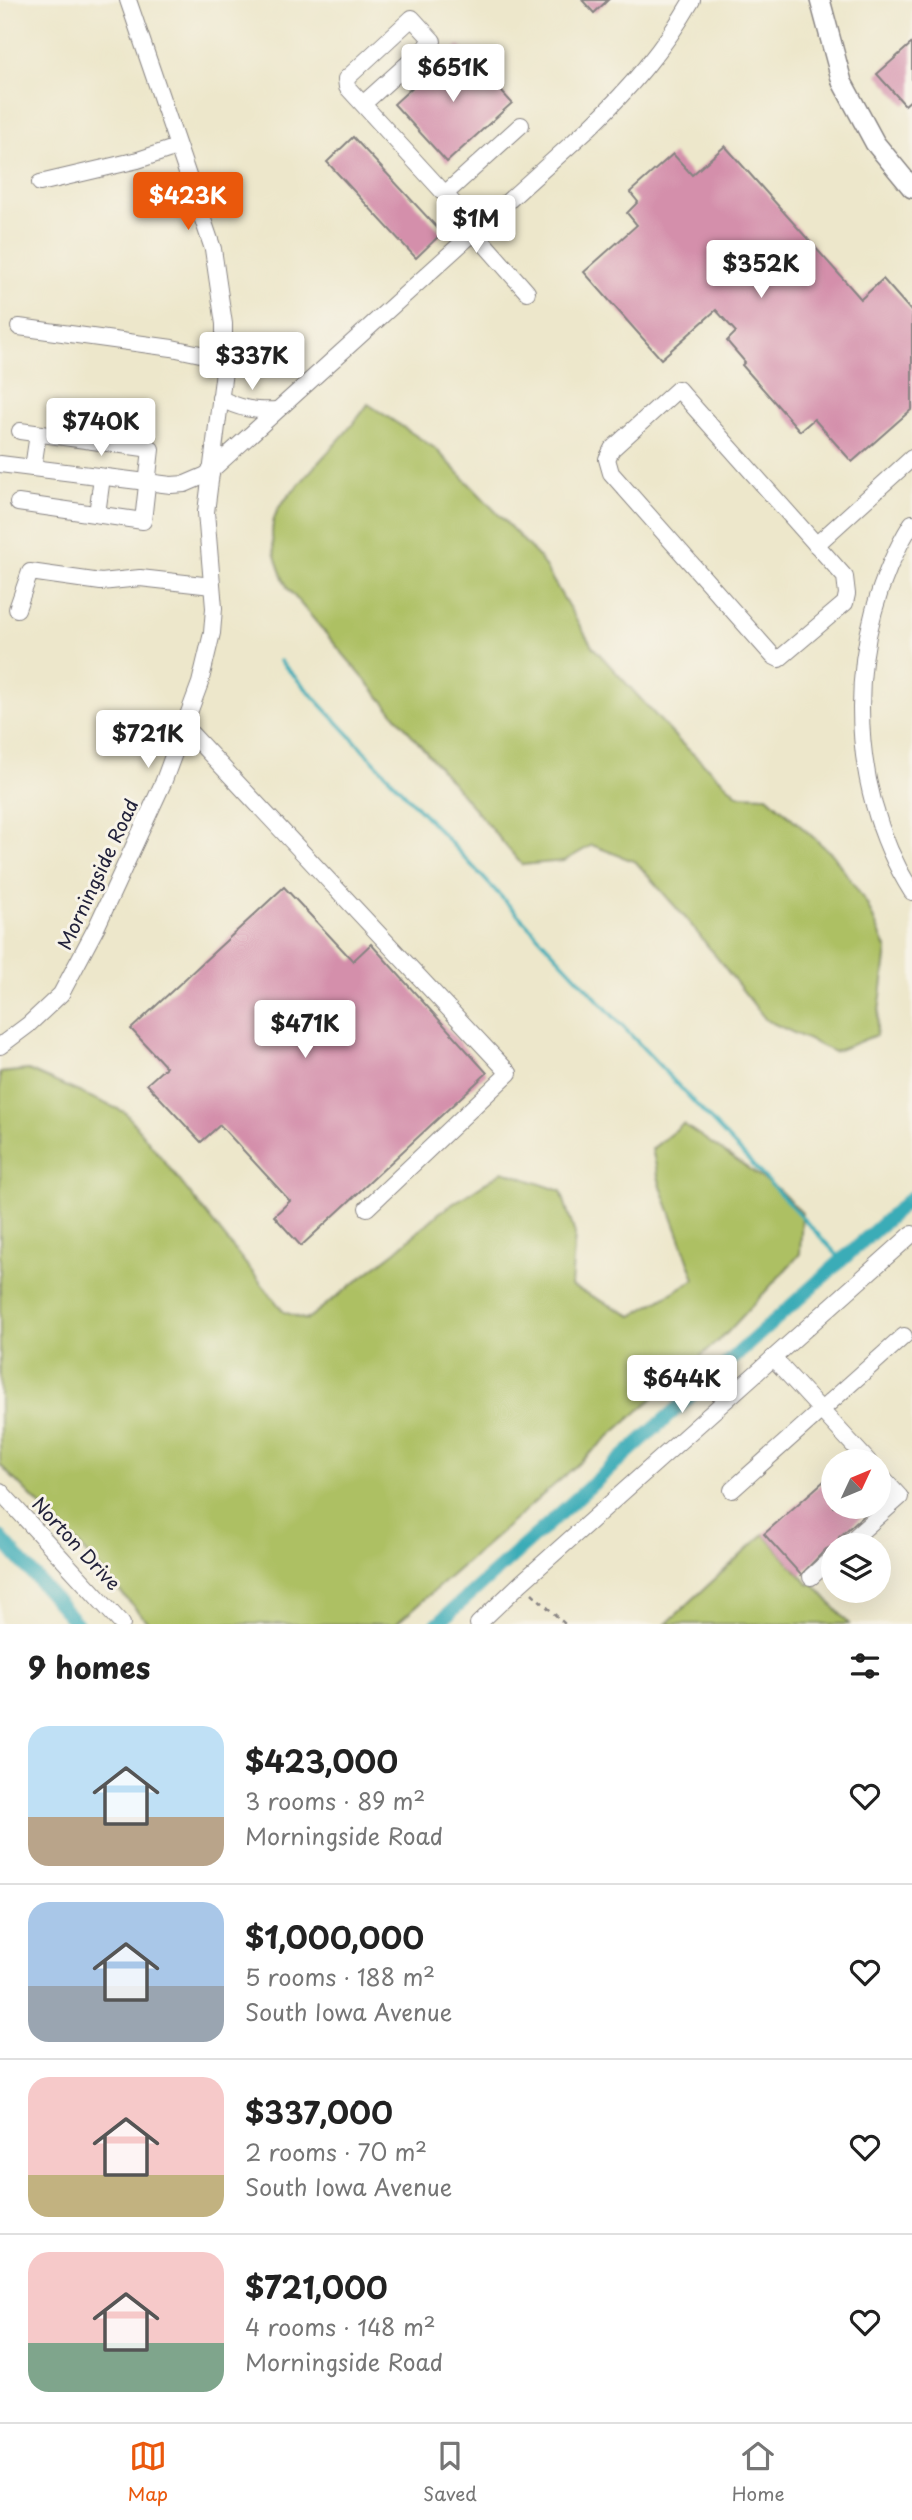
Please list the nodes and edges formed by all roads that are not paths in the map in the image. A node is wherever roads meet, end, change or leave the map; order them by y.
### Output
1 (128, 0) edge
2 (692, 0) edge
3 (820, 0) edge
4 (363, 104) junction
5 (521, 125) dead end
6 (177, 147) junction
7 (40, 183) dead end
8 (912, 188) edge
9 (445, 194) junction
10 (475, 231) junction
11 (527, 292) dead end
12 (19, 327) dead end
13 (224, 359) junction
14 (220, 398) junction
15 (277, 410) junction
16 (20, 431) dead end
17 (38, 434) junction
18 (912, 458) edge
19 (0, 464) edge
20 (33, 468) junction
21 (211, 470) junction
22 (102, 477) junction
23 (149, 481) junction
24 (18, 503) dead end
25 (97, 514) junction
26 (912, 523) edge
27 (816, 545) junction
28 (212, 586) junction
29 (17, 609) dead end
30 (184, 726) junction
31 (912, 892) edge
32 (0, 1046) edge
33 (367, 1208) dead end
34 (912, 1234) edge
35 (904, 1336) dead end
36 (773, 1358) junction
37 (821, 1410) junction
38 (857, 1449) edge
39 (891, 1487) edge
40 (732, 1490) dead end
41 (0, 1491) edge
42 (891, 1505) edge
43 (875, 1519) edge
44 (860, 1533) edge
45 (821, 1568) edge
46 (811, 1577) dead end
47 (122, 1624) edge
48 (478, 1624) edge

1 - 6 street, Morningside Road
2 - 10 street
3 - 8 main road
4 - 4 street
4 - 9 street
5 - 9 street
6 - 7 street
6 - 13 street, Morningside Road
9 - 10 street
10 - 11 street
10 - 15 street
12 - 13 street
13 - 14 street, Morningside Road
14 - 15 street
14 - 21 street, Morningside Road
15 - 21 street
16 - 17 street
17 - 20 street
17 - 23 street
18 - 27 street
19 - 20 street
20 - 22 street
21 - 23 street
21 - 28 street, Morningside Road
22 - 23 street
22 - 25 street
23 - 25 street
24 - 25 street
26 - 31 street
27 - 27 street
28 - 29 street
28 - 30 street, Morningside Road
30 - 32 street, Morningside Road
30 - 33 street
34 - 36 street
35 - 37 street
36 - 37 street
36 - 48 street
37 - 38 street
37 - 40 street
39 - 42 street
41 - 47 street, Norton Drive
43 - 44 street
45 - 46 street

